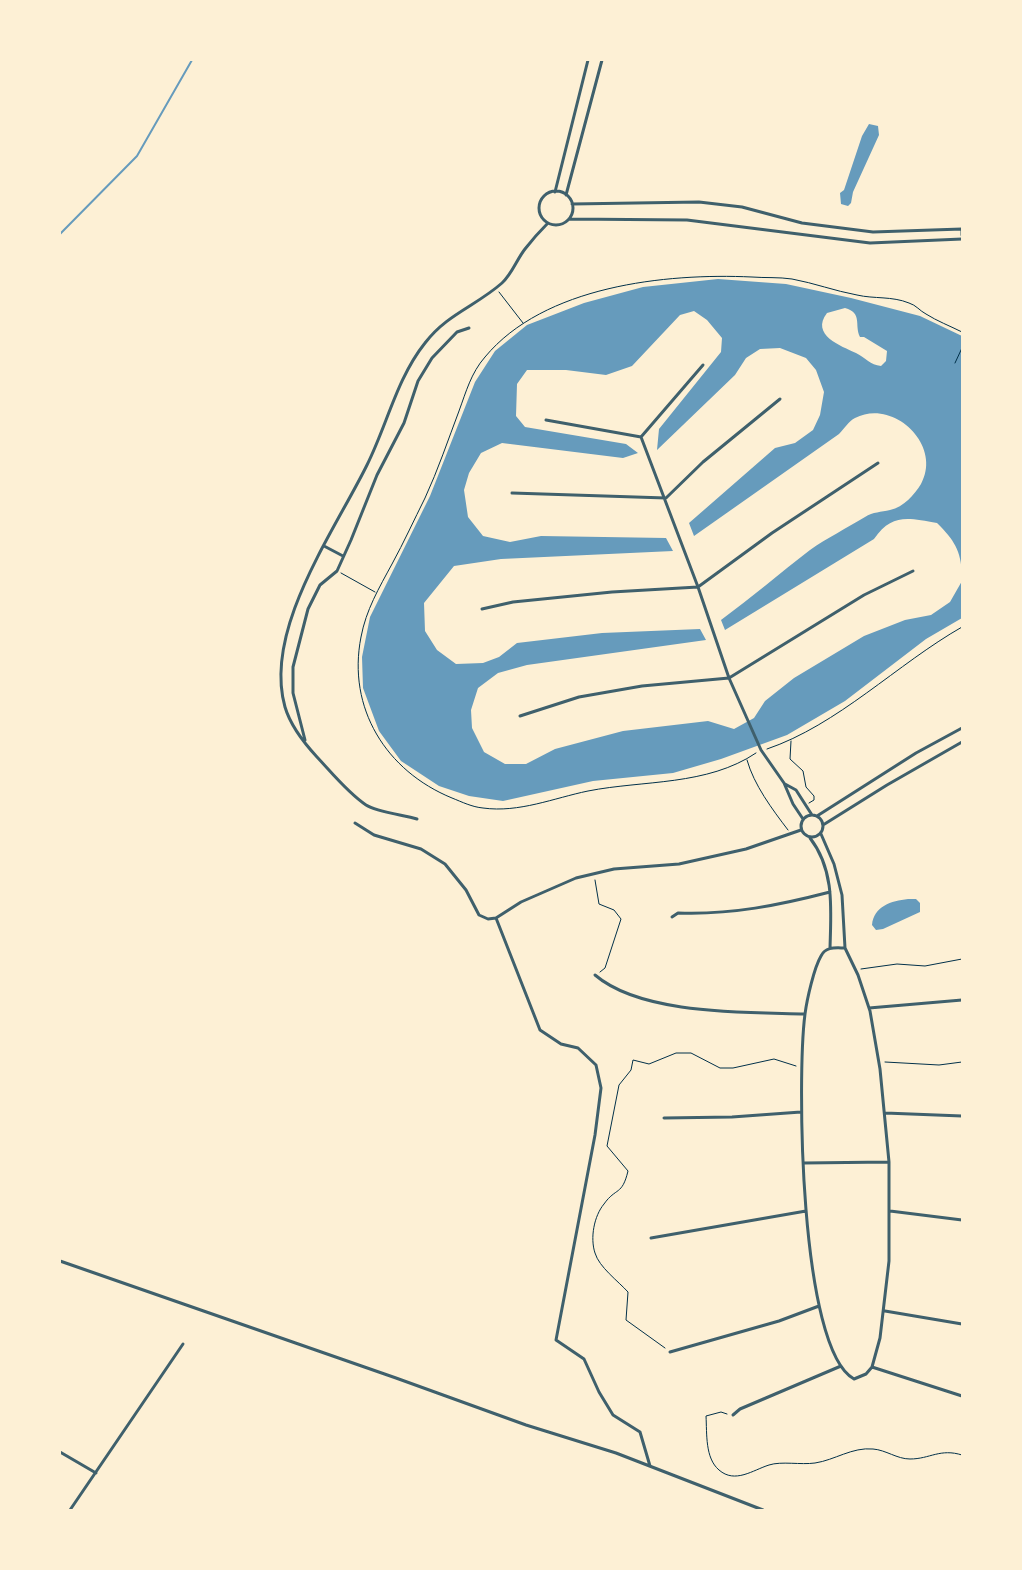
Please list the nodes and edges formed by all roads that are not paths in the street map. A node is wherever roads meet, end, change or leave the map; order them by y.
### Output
1 (588, 60) edge
2 (602, 60) edge
3 (555, 192) junction
4 (566, 195) junction
5 (572, 204) junction
6 (569, 219) junction
7 (548, 223) junction
8 (962, 229) edge
9 (962, 236) edge
10 (962, 239) edge
11 (469, 328) dead end
12 (703, 364) dead end
13 (780, 399) dead end
14 (546, 420) dead end
15 (641, 437) junction
16 (878, 463) dead end
17 (512, 494) dead end
18 (666, 498) junction
19 (324, 546) junction
20 (344, 556) junction
21 (913, 571) dead end
22 (698, 587) junction
23 (482, 610) dead end
24 (730, 678) junction
25 (520, 716) dead end
26 (962, 728) edge
27 (962, 742) edge
28 (307, 745) junction
29 (784, 783) junction
30 (812, 815) junction
31 (817, 816) junction
32 (417, 819) dead end
33 (803, 819) junction
34 (355, 823) dead end
35 (823, 826) junction
36 (801, 830) junction
37 (821, 834) junction
38 (810, 838) junction
39 (830, 892) junction
40 (672, 917) dead end
41 (496, 918) junction
42 (830, 948) junction
43 (845, 948) junction
44 (595, 975) road end
45 (962, 1000) edge
46 (869, 1008) junction
47 (805, 1014) junction
48 (801, 1112) junction
49 (885, 1112) junction
50 (962, 1116) edge
51 (664, 1118) dead end
52 (889, 1162) junction
53 (804, 1163) junction
54 (806, 1211) junction
55 (890, 1211) junction
56 (962, 1220) edge
57 (651, 1238) dead end
58 (60, 1261) edge
59 (819, 1306) junction
60 (885, 1310) junction
61 (962, 1324) edge
62 (183, 1344) dead end
63 (670, 1352) road end
64 (841, 1366) junction
65 (872, 1366) junction
66 (962, 1396) edge
67 (733, 1415) road end
68 (60, 1452) edge
69 (650, 1466) junction
70 (96, 1473) junction
71 (70, 1510) edge
72 (763, 1510) edge

1 - 3 street
2 - 4 street
3 - 4 street
3 - 7 street
4 - 5 street
5 - 6 street
5 - 8 street
6 - 7 street
6 - 10 street
7 - 19 street
8 - 9 street
11 - 20 street
12 - 15 street
13 - 18 street
14 - 15 street
15 - 18 street
16 - 22 street
17 - 18 street
18 - 22 street
19 - 20 street
19 - 28 street
20 - 28 street
21 - 24 street
22 - 23 street
22 - 24 street
24 - 25 street
24 - 29 street
26 - 31 street
27 - 35 street
28 - 32 street
29 - 30 street
29 - 33 street
30 - 31 street
30 - 33 street
31 - 35 street
33 - 36 street
34 - 41 street
35 - 37 street
36 - 38 street
36 - 41 street
37 - 38 street
37 - 43 street
38 - 39 street
39 - 40 street
39 - 42 street
41 - 69 street
42 - 43 street
42 - 47 street
43 - 46 street
44 - 47 street
45 - 46 street
46 - 49 street
47 - 48 street
48 - 51 street
48 - 53 street
49 - 50 street
49 - 52 street
52 - 53 street
52 - 55 street
53 - 54 street
54 - 57 street
54 - 59 street
55 - 56 street
55 - 60 street
58 - 69 street
59 - 63 street
59 - 64 street
60 - 61 street
60 - 65 street
62 - 70 street
64 - 65 street
64 - 67 street
65 - 66 street
68 - 70 street
69 - 72 street
70 - 71 street

